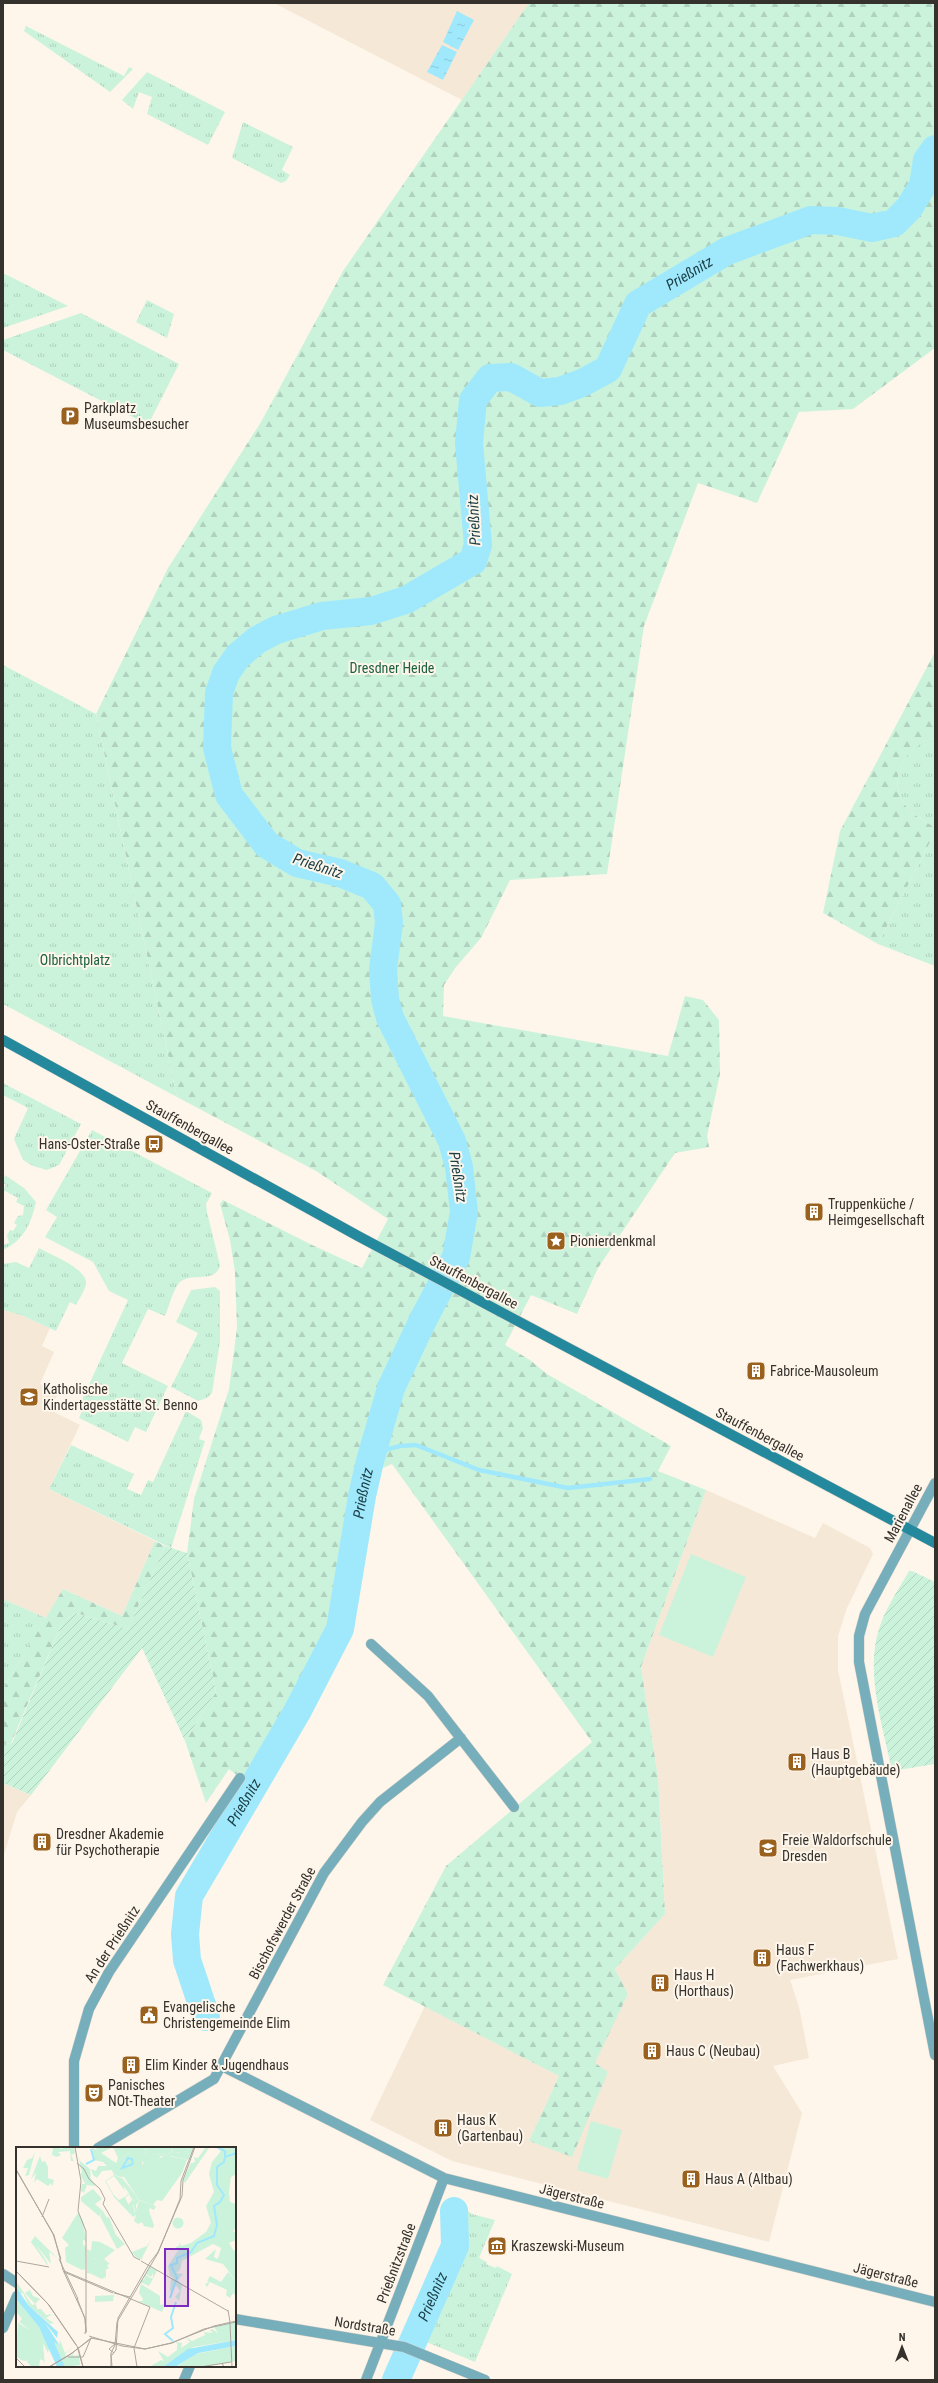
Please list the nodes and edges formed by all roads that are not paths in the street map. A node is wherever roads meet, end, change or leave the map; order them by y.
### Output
1 (3, 1040) edge
2 (935, 1483) edge
3 (910, 1530) junction
4 (935, 1543) edge
5 (371, 1644) dead end
6 (461, 1738) junction
7 (240, 1778) dead end
8 (514, 1807) dead end
9 (935, 2056) edge
10 (222, 2066) junction
11 (74, 2147) edge
12 (100, 2147) edge
13 (444, 2178) junction
14 (3, 2274) edge
15 (16, 2282) edge
16 (16, 2298) edge
17 (935, 2302) edge
18 (236, 2319) edge
19 (3, 2328) edge
20 (380, 2343) junction
21 (190, 2367) edge
22 (184, 2380) edge
23 (366, 2380) edge
24 (485, 2380) edge

1 - 3 main road, Stauffenbergallee
2 - 3 street, Marienallee
3 - 4 main road, Stauffenbergallee
3 - 9 street, Marienallee
5 - 6 street
6 - 8 street
6 - 10 street, Bischofswerder Straße
7 - 11 street, An der Prießnitz
10 - 12 street, Bischofswerder Straße
10 - 13 street, Jägerstraße
13 - 17 street, Jägerstraße
13 - 20 street, Prießnitzstraße
14 - 15 street
16 - 19 street
18 - 20 street, Nordstraße
20 - 23 street, Prießnitzstraße
20 - 24 street, Nordstraße
21 - 22 street

